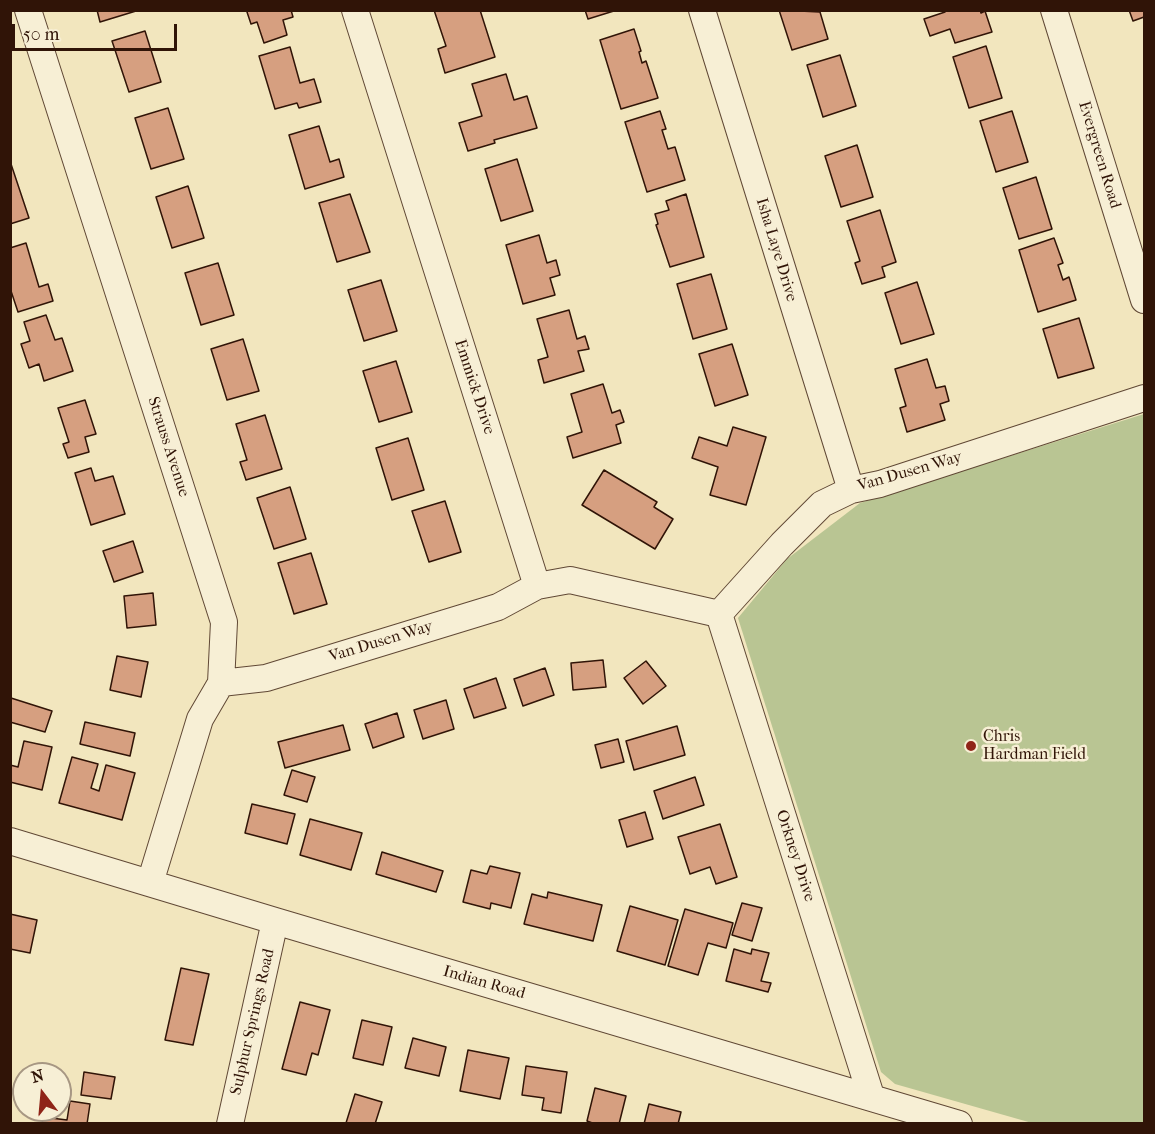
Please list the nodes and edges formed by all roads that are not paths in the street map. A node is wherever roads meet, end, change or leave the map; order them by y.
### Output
1 (28, 10) edge
2 (355, 10) edge
3 (702, 10) edge
4 (1054, 10) edge
5 (1144, 300) edge
6 (1144, 398) edge
7 (851, 490) junction
8 (537, 586) junction
9 (719, 614) junction
10 (221, 683) junction
11 (10, 841) edge
12 (150, 883) junction
13 (275, 921) junction
14 (871, 1096) junction
15 (230, 1124) edge
16 (959, 1124) edge

1 - 10 street, Strauss Avenue
2 - 8 street, Emmick Drive
3 - 7 street, Isha Laye Drive
4 - 5 street, Evergreen Road
6 - 7 street, Van Dusen Way
7 - 9 street, Van Dusen Way
8 - 9 street
8 - 10 street, Van Dusen Way
9 - 14 street, Orkney Drive
10 - 12 street, Strauss Avenue
11 - 12 street, Indian Road
12 - 13 street, Indian Road
13 - 14 street, Indian Road
13 - 15 street, Sulphur Springs Road
14 - 16 street, Indian Road

